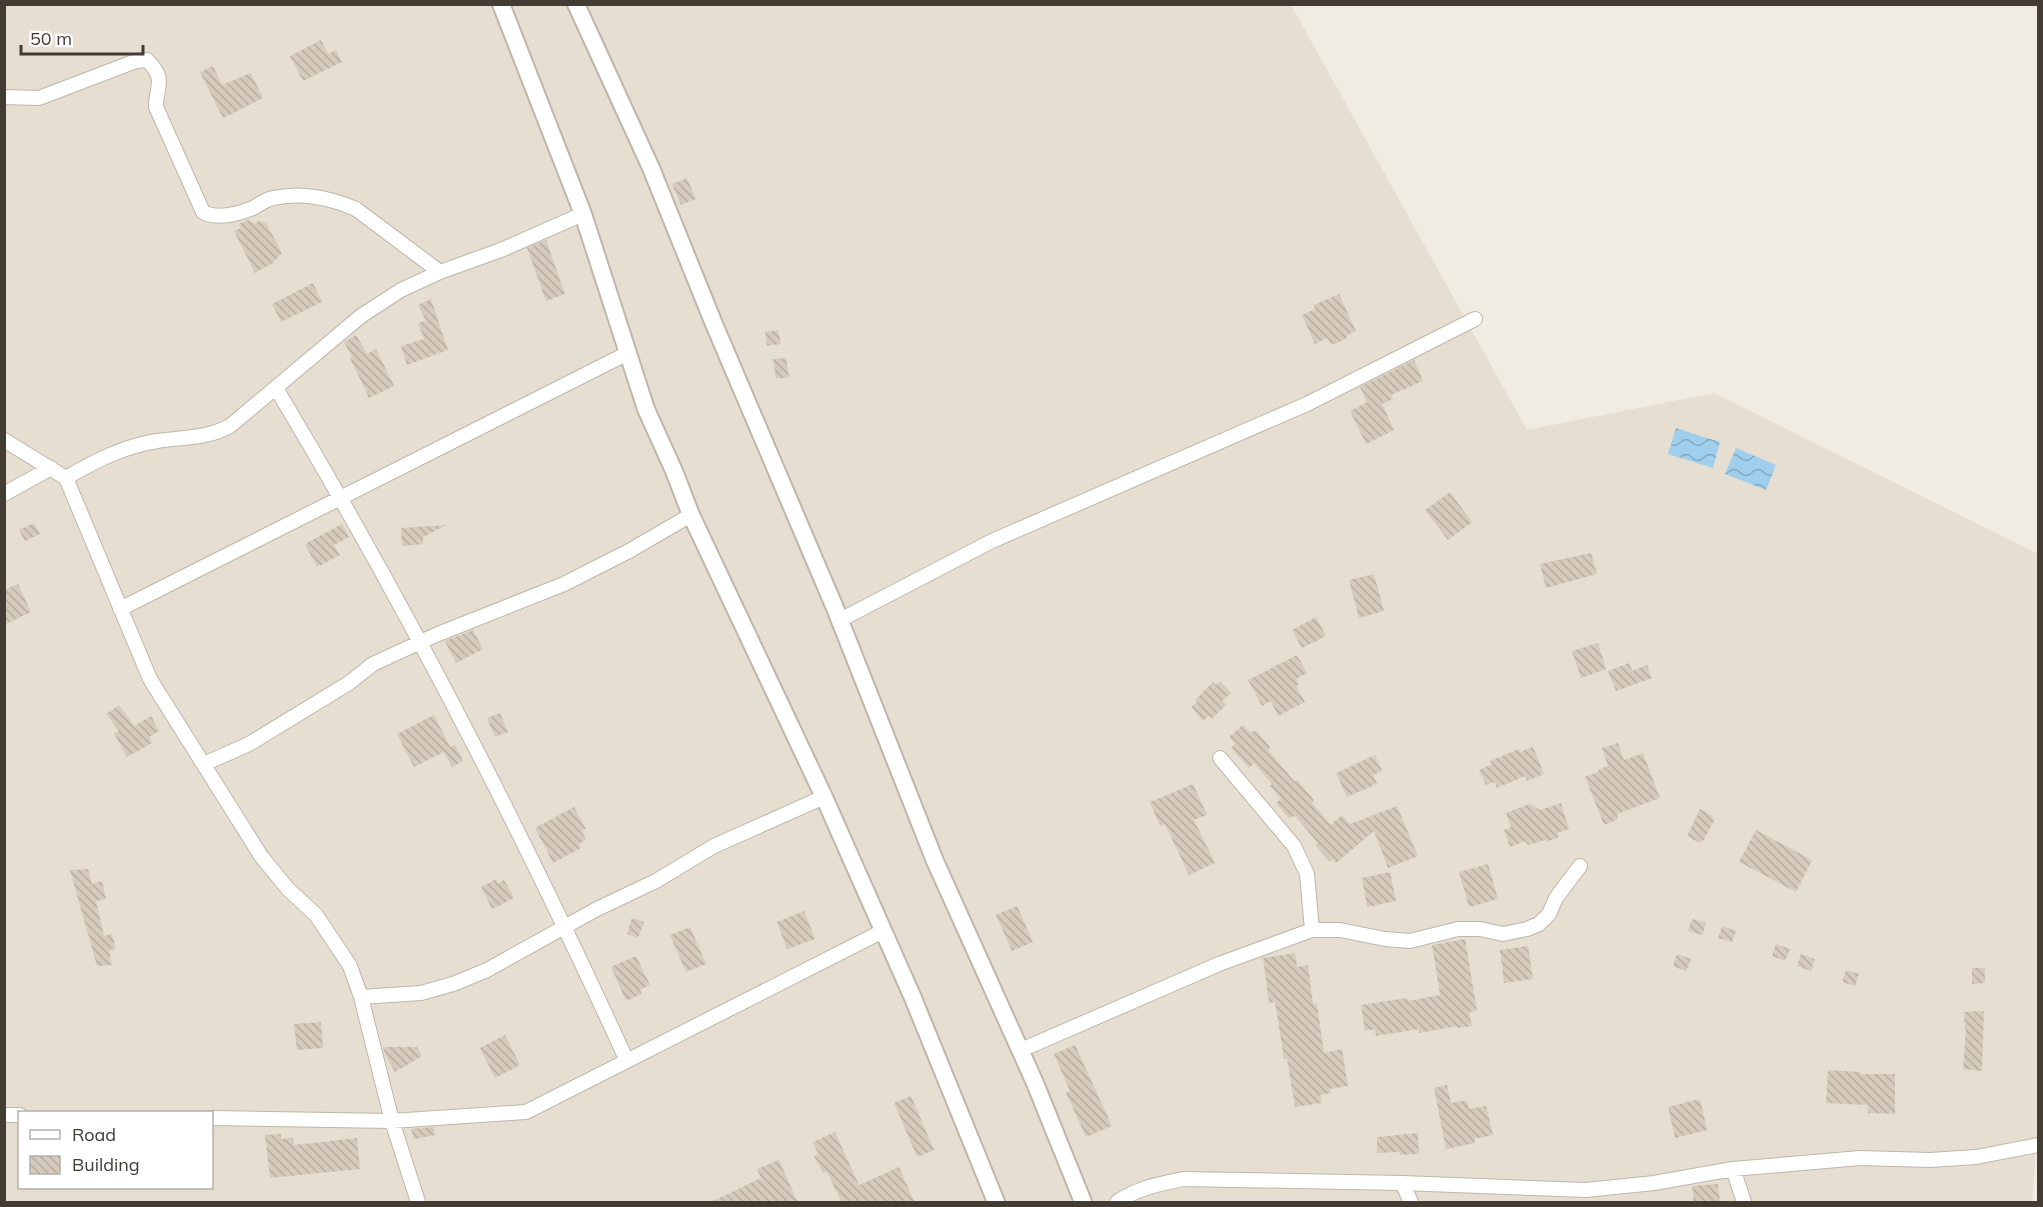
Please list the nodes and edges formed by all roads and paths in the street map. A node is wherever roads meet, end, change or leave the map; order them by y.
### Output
1 (501, 4) edge
2 (576, 4) edge
3 (4, 97) edge
4 (583, 214) junction
5 (440, 272) junction
6 (1475, 320) dead end
7 (628, 353) junction
8 (276, 388) junction
9 (4, 440) edge
10 (51, 468) junction
11 (66, 478) junction
12 (4, 494) edge
13 (342, 497) junction
14 (691, 515) junction
15 (120, 609) junction
16 (840, 620) junction
17 (420, 643) junction
18 (1220, 758) dead end
19 (204, 764) junction
20 (824, 797) junction
21 (1580, 866) dead end
22 (566, 926) junction
23 (1312, 930) junction
24 (884, 931) junction
25 (361, 997) junction
26 (1021, 1050) junction
27 (627, 1061) junction
28 (213, 1118) edge
29 (392, 1121) junction
30 (2038, 1145) edge
31 (1733, 1169) junction
32 (1402, 1183) junction
33 (418, 1203) edge
34 (996, 1203) edge
35 (1083, 1203) edge
36 (1117, 1203) edge
37 (1411, 1203) edge
38 (1744, 1203) edge

1 - 4 street
2 - 16 street
3 - 5 street
4 - 5 street
4 - 7 street
5 - 8 street
6 - 16 street
7 - 13 street
7 - 14 street
8 - 11 street
8 - 13 street
9 - 10 street
10 - 11 street
10 - 12 street
11 - 15 street
13 - 15 street
13 - 17 street
14 - 17 street
14 - 20 street
15 - 19 street
16 - 26 street
17 - 19 street
17 - 22 street
18 - 23 street
19 - 25 street
20 - 22 street
20 - 24 street
21 - 23 street
22 - 25 street
22 - 27 street
23 - 26 street
24 - 27 street
24 - 34 street
25 - 29 street
26 - 35 street
27 - 29 street
28 - 29 street
29 - 33 street
30 - 31 street
31 - 32 street
31 - 38 street
32 - 36 street
32 - 37 street

